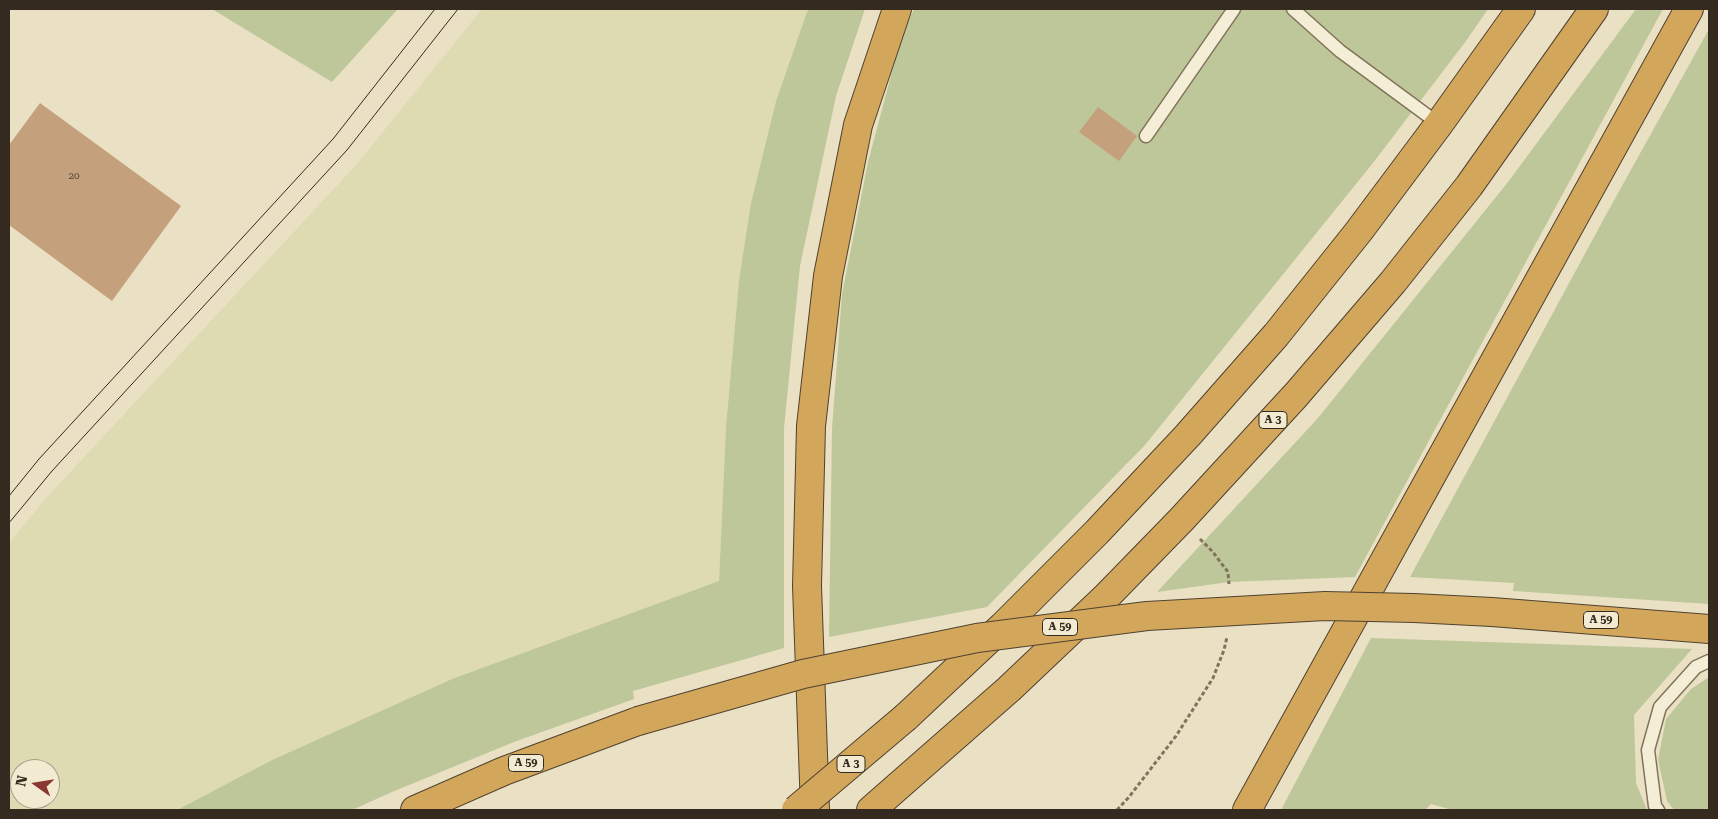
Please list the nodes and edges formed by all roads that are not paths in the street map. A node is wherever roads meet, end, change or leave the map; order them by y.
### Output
1 (896, 9) edge
2 (1234, 9) edge
3 (1293, 9) edge
4 (1522, 9) edge
5 (1594, 9) edge
6 (1690, 9) edge
7 (1439, 124) junction
8 (1146, 136) dead end
9 (1709, 629) edge
10 (1709, 661) edge
11 (415, 810) edge
12 (796, 810) edge
13 (816, 810) edge
14 (871, 810) edge
15 (1247, 810) edge
16 (1658, 810) edge

1 - 13 highway
2 - 8 lane
3 - 7 lane
4 - 7 highway, A 3
5 - 14 highway, A 3
6 - 15 highway
7 - 12 highway, A 3, bridge
9 - 11 highway, A 59, bridge
10 - 16 lane

